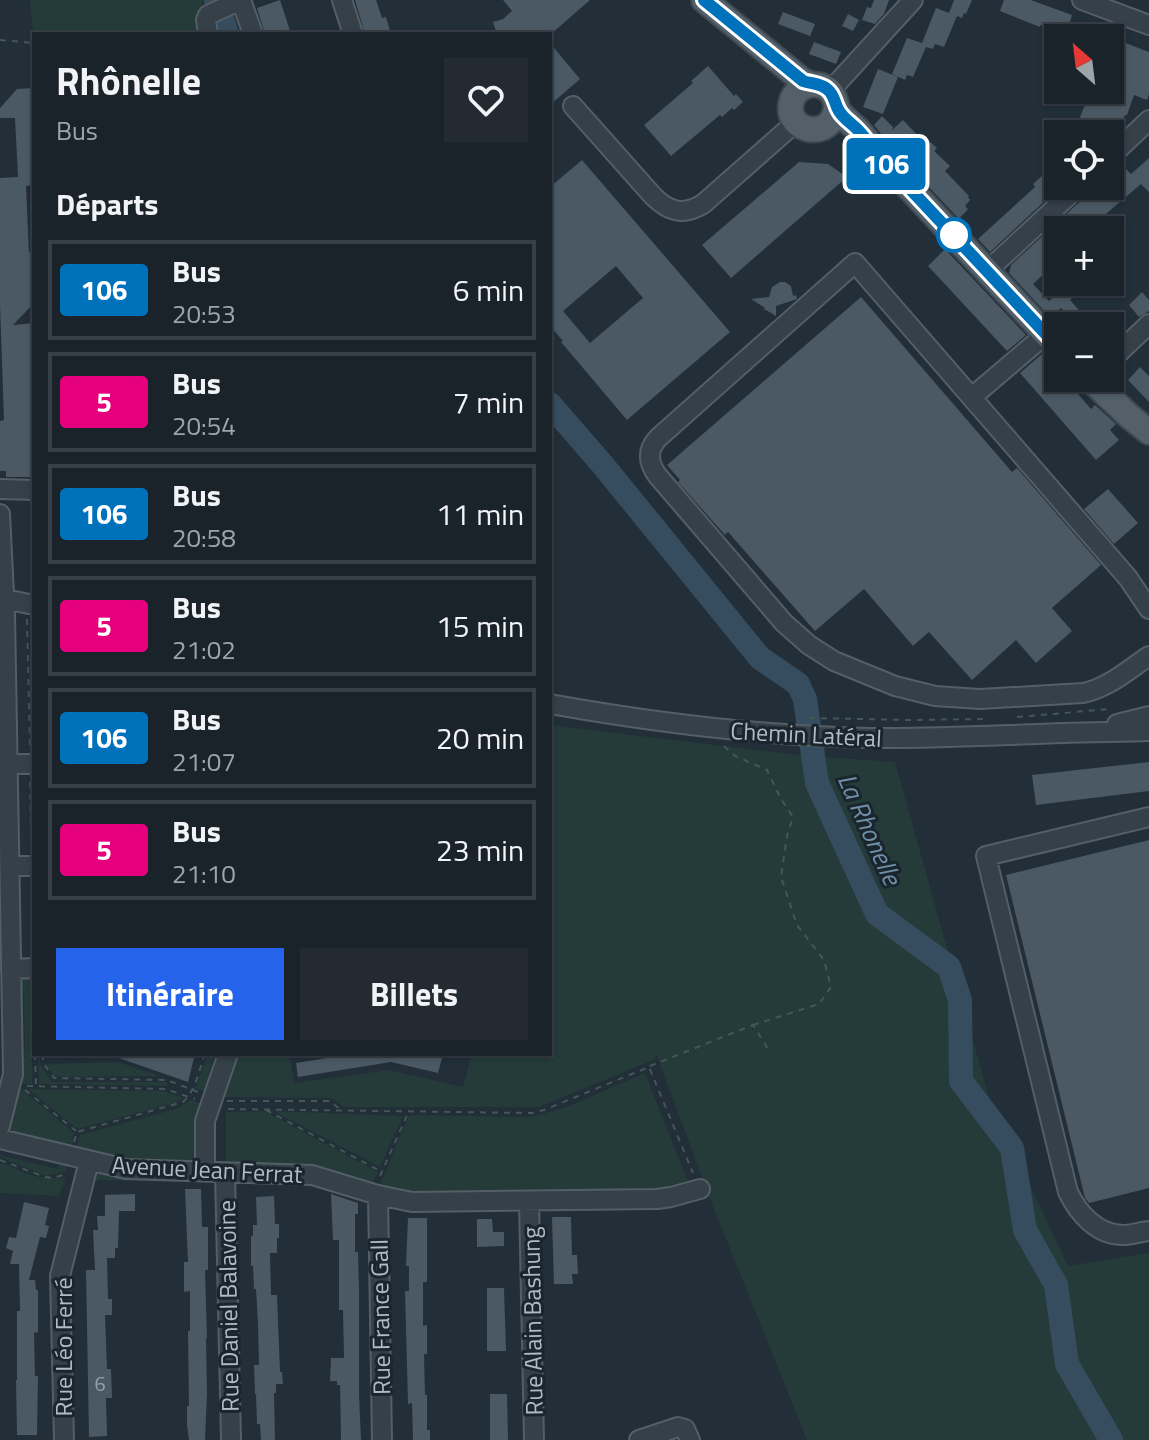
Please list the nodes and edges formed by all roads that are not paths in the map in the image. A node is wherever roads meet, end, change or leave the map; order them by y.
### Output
1 (342, 0) edge
2 (704, 0) edge
3 (913, 0) edge
4 (1082, 0) edge
5 (237, 2) edge
6 (1149, 25) edge
7 (208, 32) edge
8 (252, 32) edge
9 (352, 32) edge
10 (815, 105) junction
11 (573, 106) dead end
12 (1149, 120) edge
13 (1124, 144) edge
14 (1064, 200) edge
15 (987, 271) junction
16 (1149, 324) edge
17 (1044, 332) edge
18 (1044, 347) edge
19 (1124, 348) edge
20 (1104, 392) edge
21 (972, 397) junction
22 (1149, 432) edge
23 (0, 489) edge
24 (32, 490) edge
25 (0, 514) edge
26 (2, 598) edge
27 (1149, 609) edge
28 (30, 612) edge
29 (1149, 656) edge
30 (552, 704) edge
31 (1149, 716) edge
32 (1149, 731) edge
33 (1063, 733) junction
34 (8, 764) junction
35 (32, 764) edge
36 (1149, 817) edge
37 (10, 866) junction
38 (32, 866) edge
39 (32, 968) edge
40 (11, 969) junction
41 (227, 1056) edge
42 (0, 1126) edge
43 (0, 1139) edge
44 (76, 1164) junction
45 (205, 1171) junction
46 (225, 1173) junction
47 (700, 1189) road end
48 (378, 1195) junction
49 (529, 1201) junction
50 (1149, 1231) edge
51 (64, 1440) edge
52 (231, 1440) edge
53 (382, 1440) edge
54 (534, 1440) edge
55 (639, 1440) edge
56 (690, 1440) edge

1 - 9 street
2 - 10 main road
3 - 10 street
4 - 6 street
5 - 7 street
5 - 8 street
10 - 11 street
10 - 15 main road
12 - 13 street
14 - 15 street
15 - 17 main road
16 - 19 street
18 - 21 street
20 - 22 main road
21 - 27 street
21 - 29 street
23 - 24 street
25 - 26 street
26 - 28 street
26 - 34 street
30 - 33 street, Chemin Latéral
31 - 33 street, Chemin Latéral
32 - 33 street, Chemin Latéral
34 - 35 street
34 - 37 street
36 - 50 street
37 - 38 street
37 - 40 street
39 - 40 street
40 - 42 street
41 - 45 street
43 - 44 street, Avenue Jean Ferrat
44 - 45 street, Avenue Jean Ferrat
44 - 51 street, Rue Léo Ferré
45 - 46 street, Avenue Jean Ferrat
46 - 48 street, Avenue Jean Ferrat
46 - 52 street, Rue Daniel Balavoine
47 - 49 street, Avenue Jean Ferrat
48 - 49 street, Avenue Jean Ferrat
48 - 53 street, Rue France Gall
49 - 54 street, Rue Alain Bashung
55 - 56 street

